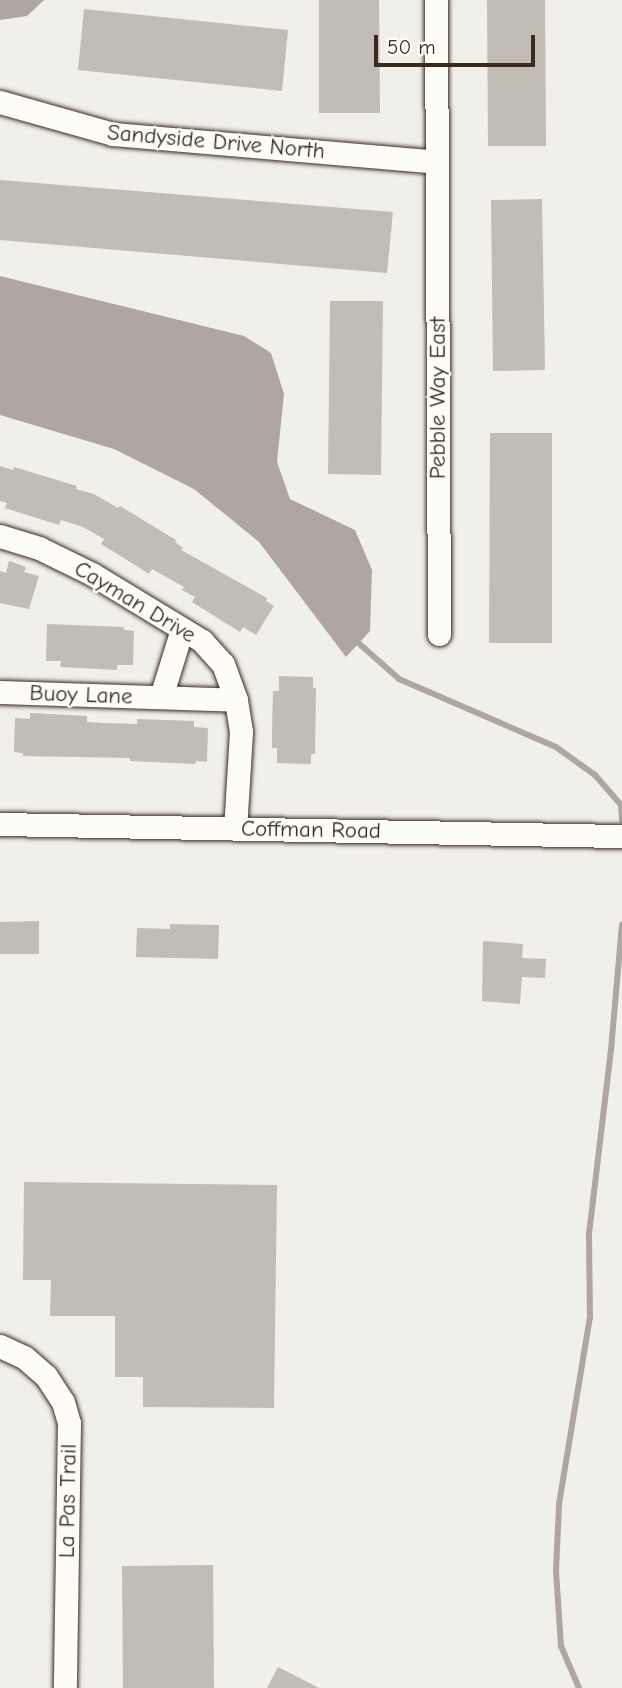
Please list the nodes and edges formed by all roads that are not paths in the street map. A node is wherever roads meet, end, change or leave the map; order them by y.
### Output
1 (436, 0) edge
2 (0, 102) edge
3 (436, 162) junction
4 (0, 536) edge
5 (182, 629) junction
6 (439, 634) dead end
7 (0, 692) edge
8 (161, 697) junction
9 (236, 700) junction
10 (0, 824) edge
11 (235, 829) junction
12 (622, 836) edge
13 (0, 1346) edge
14 (65, 1688) edge

1 - 3 street, Pebble Way East
2 - 3 street, Sandyside Drive North
3 - 6 street, Pebble Way East
4 - 5 street, Cayman Drive
5 - 8 street, Buoy Lane
5 - 9 street, Cayman Drive
7 - 8 street, Buoy Lane
8 - 9 street, Buoy Lane
9 - 11 street, Cayman Drive
10 - 11 street, Coffman Road
11 - 12 street, Coffman Road
13 - 14 street, La Pas Trail

